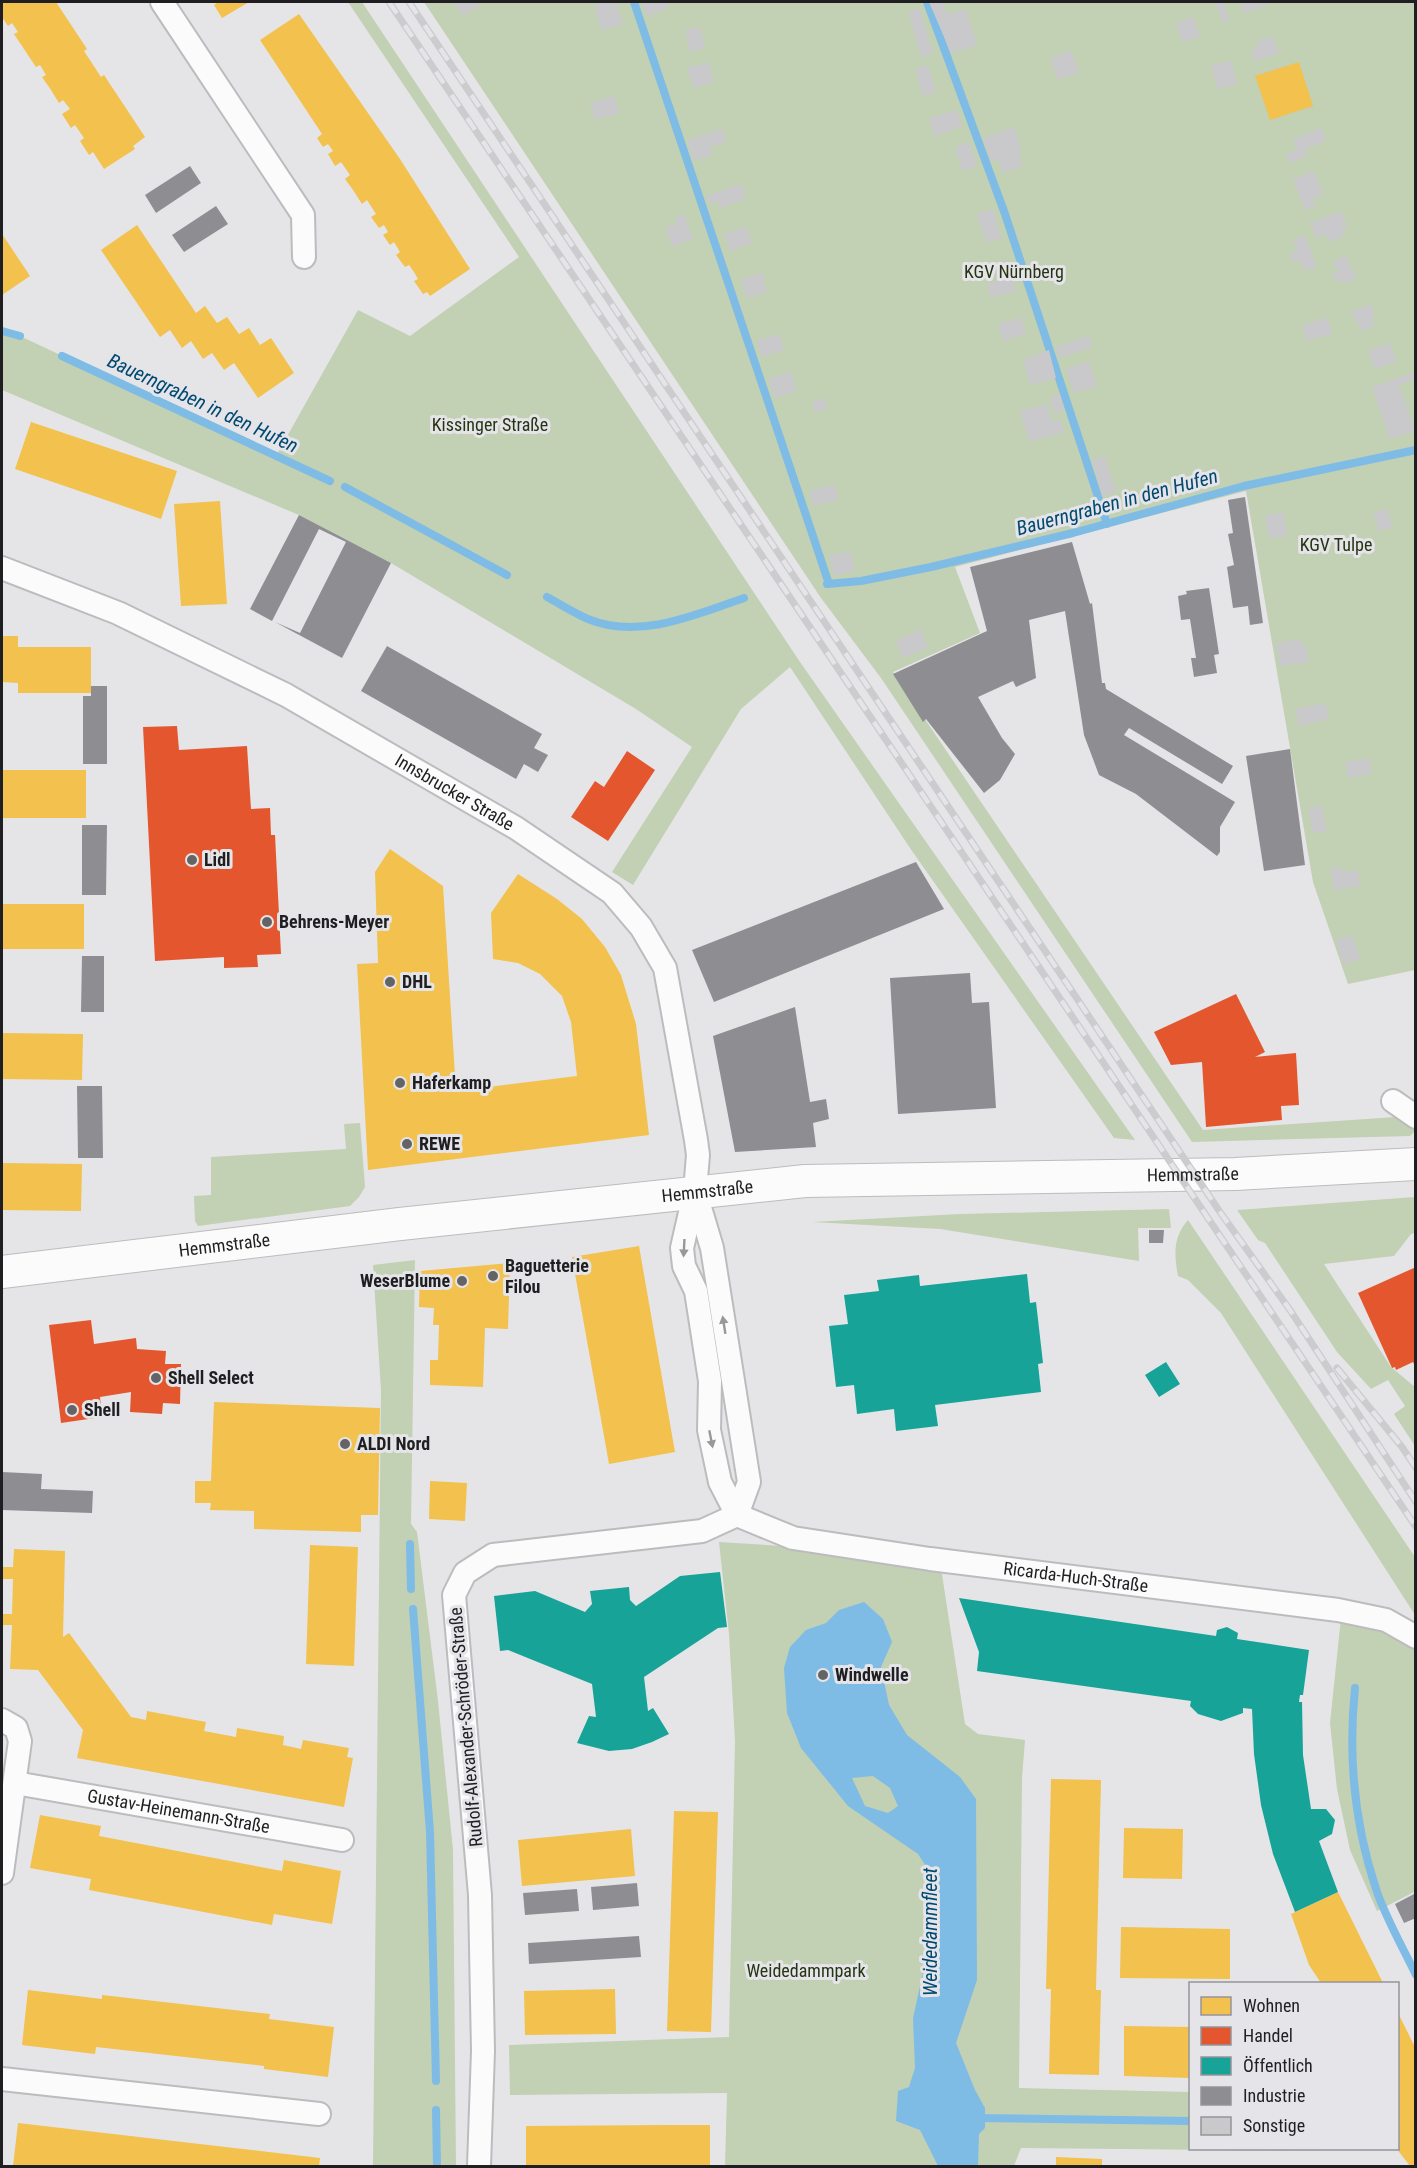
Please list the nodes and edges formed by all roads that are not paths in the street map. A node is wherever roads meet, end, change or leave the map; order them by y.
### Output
1 (162, 2) edge
2 (304, 257) dead end
3 (2, 568) edge
4 (1393, 1101) dead end
5 (1416, 1117) edge
6 (1416, 1164) edge
7 (695, 1191) junction
8 (2, 1272) edge
9 (737, 1515) junction
10 (1416, 1637) edge
11 (2, 1720) edge
12 (15, 1783) junction
13 (342, 1840) dead end
14 (2, 1873) edge
15 (2, 2079) edge
16 (319, 2114) dead end
17 (479, 2166) edge

1 - 2 street
3 - 7 street, Innsbrucker Straße
4 - 5 street
6 - 7 street, Hemmstraße
7 - 8 street, Hemmstraße
9 -> 7 street
7 -> 9 street
9 - 10 street, Ricarda-Huch-Straße
9 - 17 street, Rudolf-Alexander-Schröder-Straße
11 - 12 street
12 - 13 street, Gustav-Heinemann-Straße
12 - 14 street
15 - 16 street

